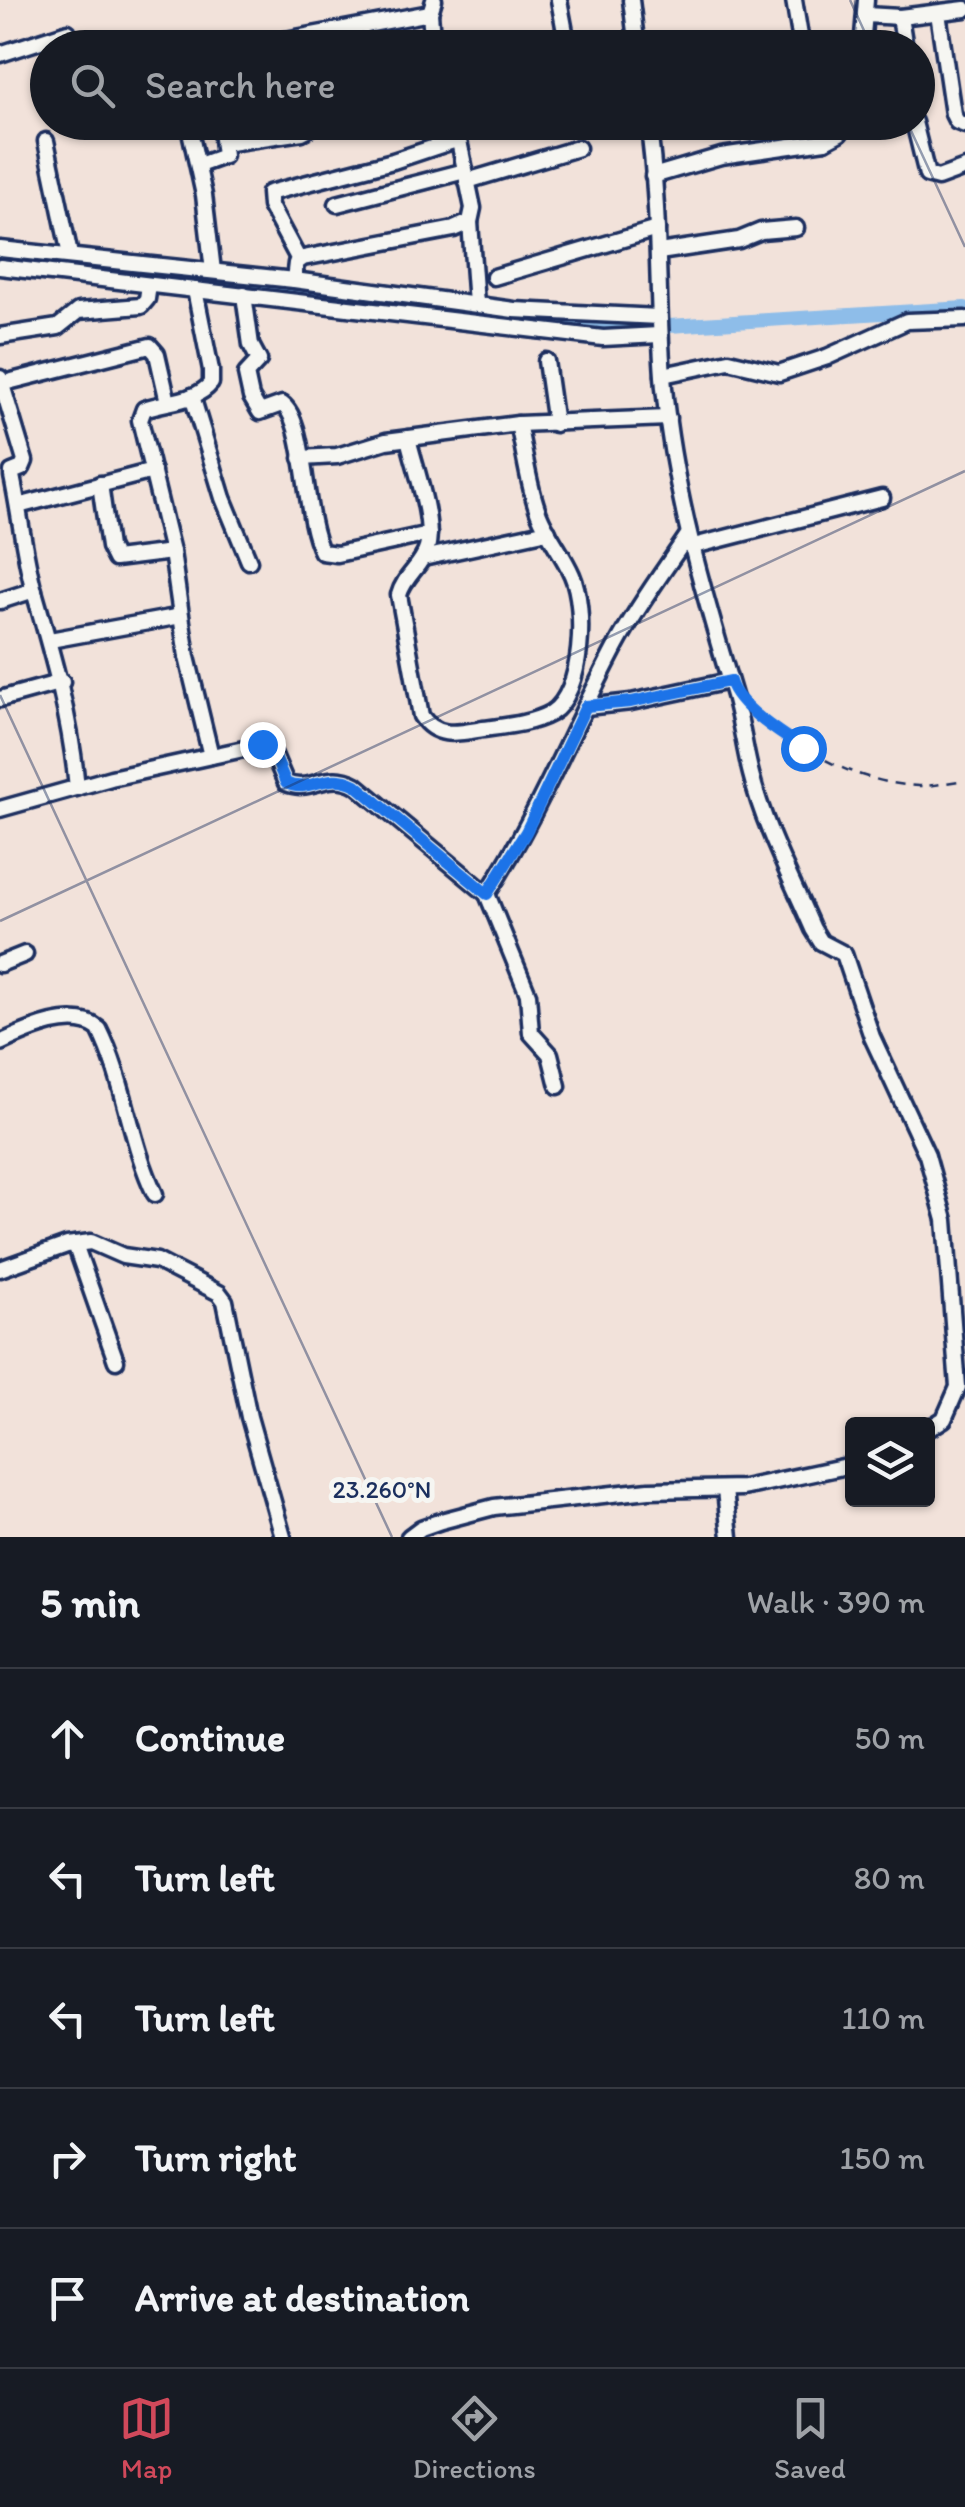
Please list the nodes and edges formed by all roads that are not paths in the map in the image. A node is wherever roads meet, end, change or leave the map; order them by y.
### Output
1 (559, 0) edge
2 (631, 0) edge
3 (794, 0) edge
4 (432, 6) edge
5 (965, 9) edge
6 (881, 13) edge
7 (938, 13) junction
8 (346, 30) edge
9 (565, 30) edge
10 (635, 30) edge
11 (799, 30) edge
12 (30, 44) edge
13 (0, 54) edge
14 (965, 125) edge
15 (192, 140) edge
16 (223, 140) edge
17 (250, 140) edge
18 (438, 140) edge
19 (459, 140) edge
20 (650, 140) edge
21 (918, 140) edge
22 (46, 141) dead end
23 (825, 141) edge
24 (224, 144) junction
25 (578, 148) dead end
26 (199, 166) junction
27 (965, 168) edge
28 (466, 176) junction
29 (654, 176) junction
30 (337, 204) dead end
31 (470, 222) junction
32 (796, 228) dead end
33 (657, 229) junction
34 (0, 249) edge
35 (660, 252) junction
36 (70, 255) junction
37 (299, 260) junction
38 (0, 267) edge
39 (212, 271) junction
40 (494, 277) dead end
41 (294, 280) junction
42 (149, 285) junction
43 (194, 290) junction
44 (244, 295) junction
45 (476, 304) junction
46 (965, 319) edge
47 (658, 326) junction
48 (0, 336) edge
49 (546, 361) dead end
50 (663, 375) junction
51 (0, 382) edge
52 (192, 396) junction
53 (168, 402) junction
54 (668, 418) junction
55 (518, 424) junction
56 (555, 424) junction
57 (408, 438) junction
58 (301, 458) junction
59 (153, 471) junction
60 (100, 484) junction
61 (7, 488) edge
62 (882, 498) dead end
63 (18, 506) junction
64 (548, 531) junction
65 (429, 534) junction
66 (689, 541) junction
67 (172, 552) junction
68 (424, 558) junction
69 (249, 561) dead end
70 (34, 590) junction
71 (0, 600) edge
72 (181, 616) junction
73 (50, 640) junction
74 (62, 682) junction
75 (731, 686) junction
76 (0, 699) edge
77 (586, 706) junction
78 (211, 756) junction
79 (77, 788) junction
80 (0, 809) edge
81 (487, 894) junction
82 (25, 954) dead end
83 (0, 964) edge
84 (0, 1042) edge
85 (558, 1086) dead end
86 (155, 1194) dead end
87 (75, 1244) junction
88 (0, 1269) edge
89 (116, 1361) dead end
90 (935, 1425) edge
91 (845, 1467) edge
92 (725, 1490) junction
93 (283, 1537) edge
94 (409, 1537) edge
95 (730, 1537) edge

1 - 9 street
2 - 10 street
3 - 11 street
4 - 8 street
5 - 7 street
6 - 7 street
7 - 14 street
12 - 13 street
15 - 26 street
16 - 24 street
17 - 24 street
18 - 37 street
19 - 28 street
20 - 29 street
21 - 27 street
22 - 36 street
23 - 29 street
24 - 26 street
25 - 28 street
26 - 39 street
28 - 30 street
28 - 31 street
29 - 33 street
31 - 37 street
31 - 45 street
32 - 35 street
33 - 35 street
33 - 40 street
34 - 36 street
35 - 47 street
36 - 39 street
37 - 41 street
38 - 42 street
39 - 41 street
41 - 45 street
42 - 43 street
42 - 48 street
43 - 44 street
43 - 52 street
44 - 47 street
44 - 58 street
45 - 47 street
46 - 50 street
47 - 50 street
49 - 56 street
50 - 54 street
51 - 53 street
51 - 61 street
52 - 53 street
52 - 69 street
53 - 59 street
54 - 56 street
54 - 66 street
55 - 56 street
55 - 57 street
55 - 64 street
57 - 58 street
57 - 65 street
58 - 65 street
59 - 60 street
59 - 67 street
60 - 63 street
60 - 67 street
61 - 63 street
62 - 66 street
63 - 70 street
64 - 68 street
64 - 68 street
65 - 68 street
66 - 75 street
66 - 77 street
67 - 72 street
70 - 71 street
70 - 73 street
72 - 73 street
72 - 78 street
73 - 74 street
74 - 76 street
74 - 79 street
75 - 77 street
75 - 90 street
77 - 81 street
78 - 79 street
78 - 81 street
79 - 80 street
81 - 85 street
82 - 83 street
84 - 86 street
87 - 88 street
87 - 89 street
87 - 93 street
91 - 92 street
92 - 94 street
92 - 95 street

